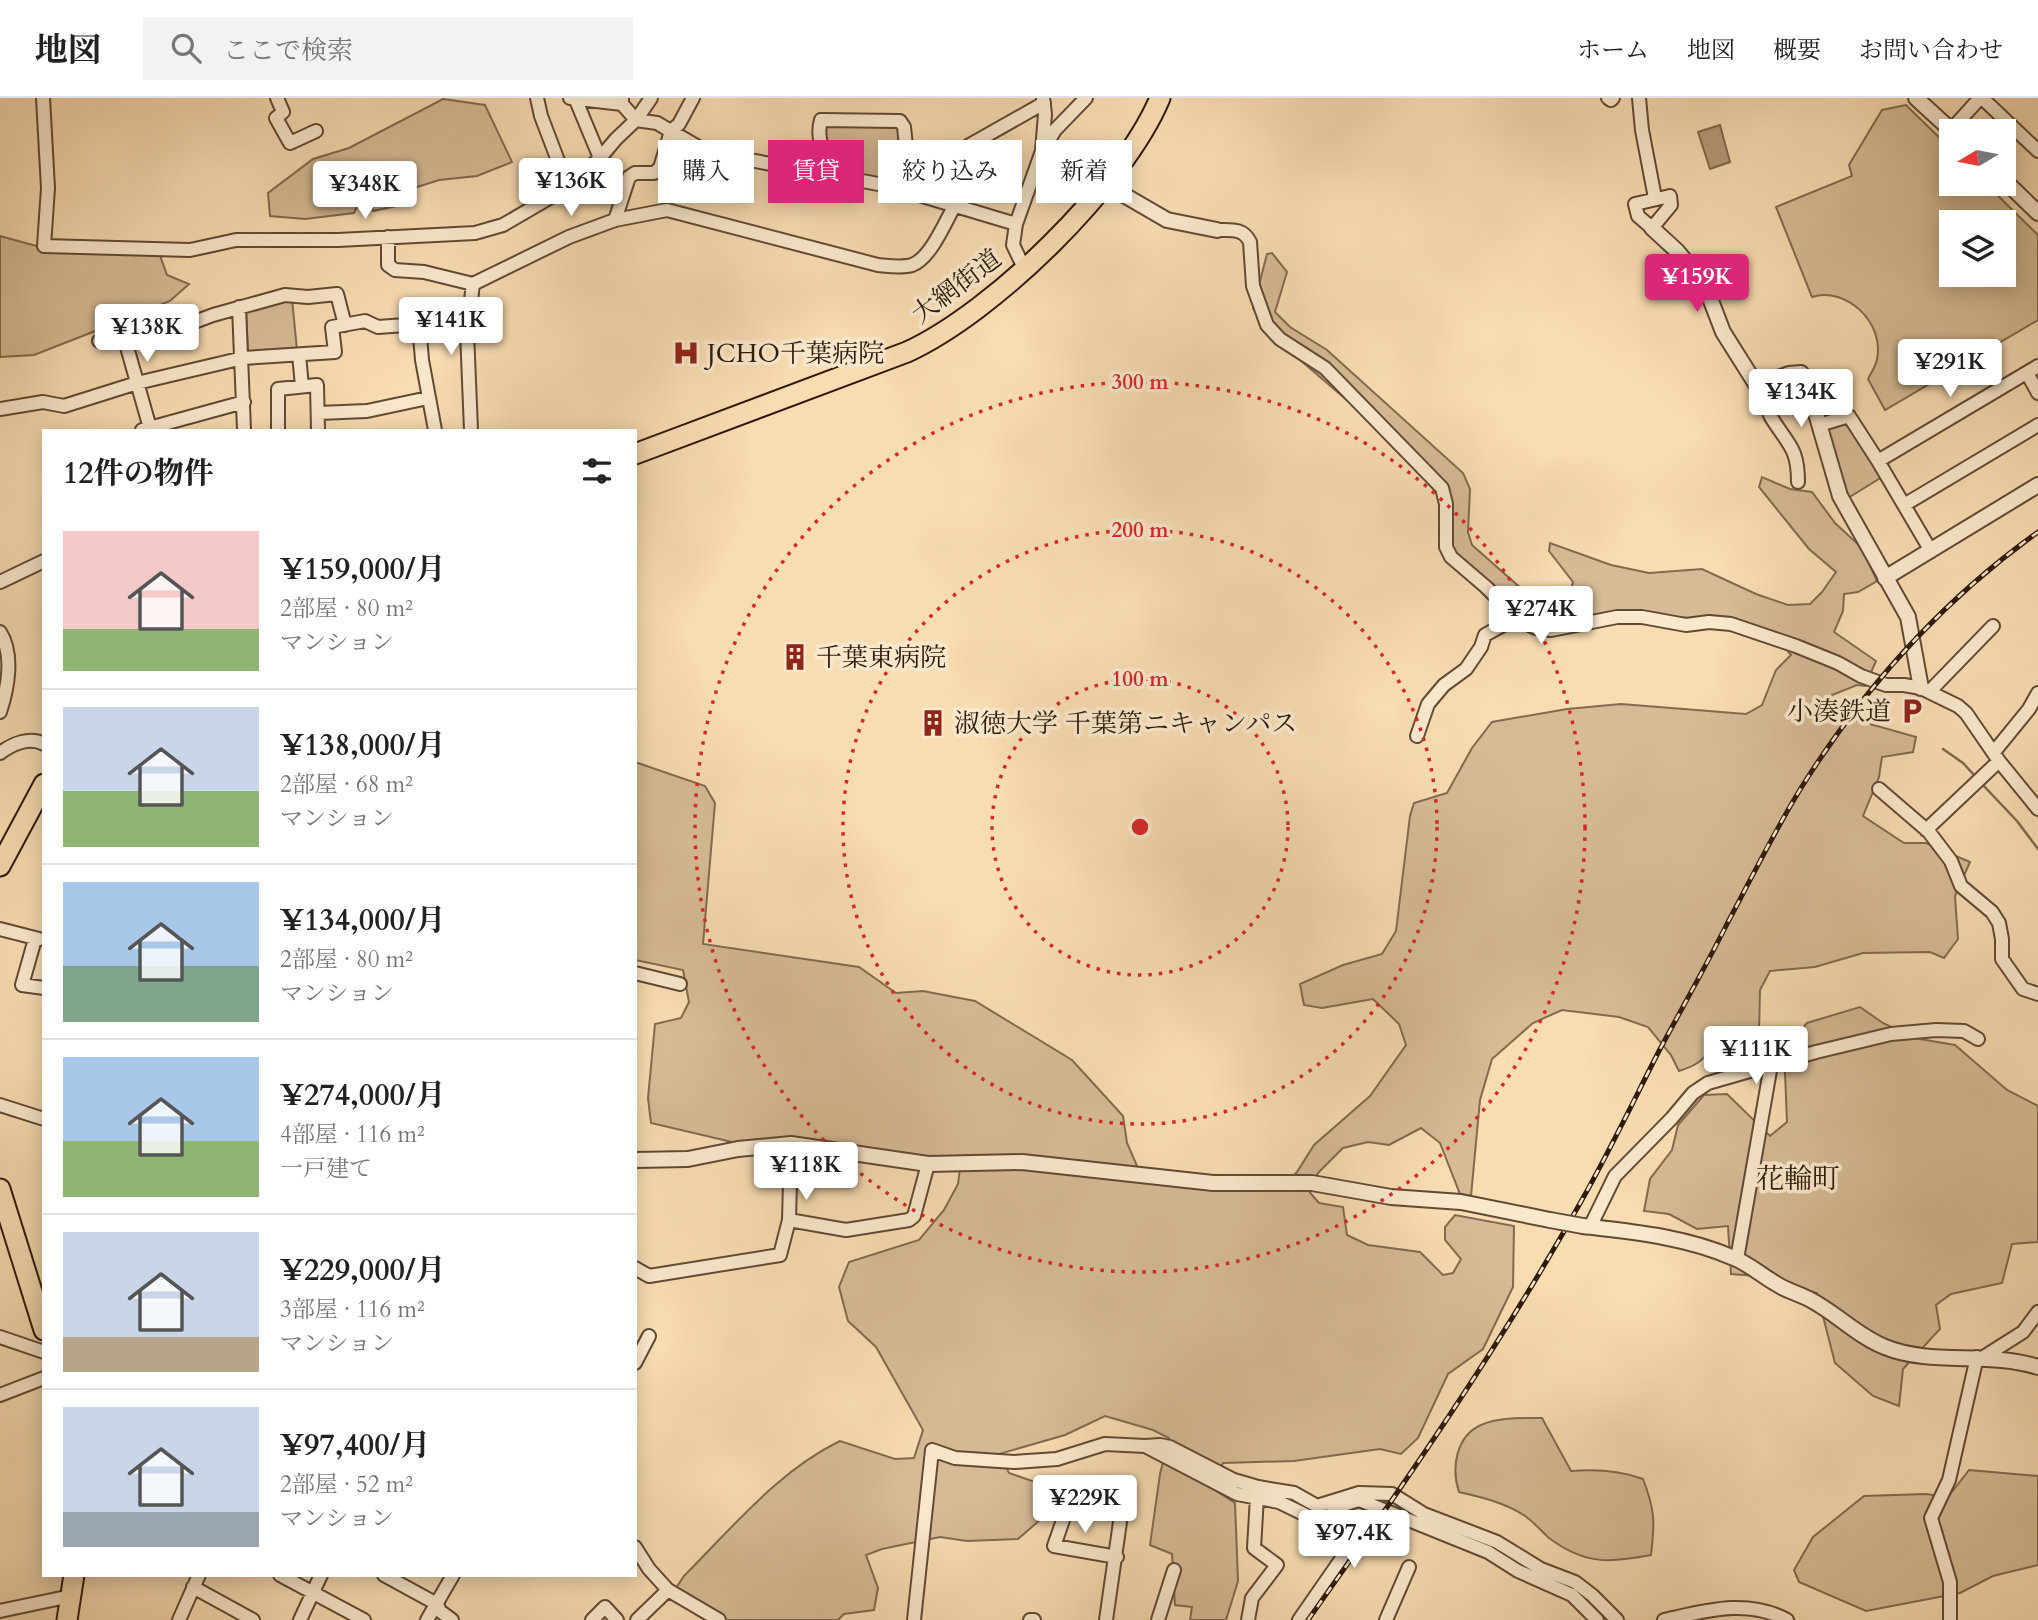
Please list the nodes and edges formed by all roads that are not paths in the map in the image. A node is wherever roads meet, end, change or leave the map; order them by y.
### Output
1 (43, 98) edge
2 (277, 98) edge
3 (537, 98) edge
4 (570, 98) edge
5 (575, 98) edge
6 (652, 98) edge
7 (693, 98) edge
8 (1086, 98) edge
9 (1160, 98) edge
10 (1608, 98) edge
11 (1613, 98) edge
12 (1639, 98) edge
13 (1916, 98) edge
14 (1981, 98) edge
15 (622, 101) edge
16 (1043, 101) edge
17 (1962, 119) edge
18 (636, 120) junction
19 (1939, 120) edge
20 (316, 131) dead end
21 (671, 131) junction
22 (820, 140) edge
23 (905, 140) edge
24 (1042, 140) edge
25 (1049, 140) edge
26 (1132, 148) edge
27 (2038, 151) edge
28 (600, 158) junction
29 (768, 163) edge
30 (1036, 168) edge
31 (568, 187) junction
32 (2016, 191) edge
33 (1655, 198) junction
34 (1132, 200) edge
35 (947, 203) edge
36 (1087, 203) edge
37 (957, 206) junction
38 (2038, 212) edge
39 (615, 219) junction
40 (1016, 224) junction
41 (1652, 228) junction
42 (1217, 230) joint
43 (387, 237) junction
44 (1024, 268) junction
45 (473, 284) junction
46 (240, 307) junction
47 (419, 324) junction
48 (345, 325) junction
49 (467, 332) junction
50 (123, 333) junction
51 (99, 341) dead end
52 (299, 355) junction
53 (243, 358) junction
54 (2033, 370) edge
55 (137, 383) junction
56 (302, 386) junction
57 (1757, 386) junction
58 (2038, 393) edge
59 (428, 398) junction
60 (244, 402) junction
61 (0, 409) edge
62 (318, 413) junction
63 (1819, 425) junction
64 (2038, 425) edge
65 (146, 429) edge
66 (244, 429) edge
67 (278, 429) edge
68 (318, 429) edge
69 (435, 429) edge
70 (471, 429) edge
71 (637, 453) edge
72 (1878, 460) junction
73 (1798, 482) dead end
74 (2038, 485) edge
75 (1904, 505) junction
76 (1931, 551) junction
77 (42, 562) edge
78 (1885, 578) junction
79 (0, 582) edge
80 (1520, 621) junction
81 (1993, 626) dead end
82 (0, 632) edge
83 (1925, 690) junction
84 (2038, 693) edge
85 (0, 712) edge
86 (1417, 737) dead end
87 (42, 743) edge
88 (0, 753) edge
89 (1996, 756) junction
90 (42, 787) edge
91 (1879, 789) dead end
92 (2038, 809) edge
93 (1926, 830) junction
94 (0, 866) edge
95 (0, 929) edge
96 (637, 973) edge
97 (680, 984) dead end
98 (42, 988) edge
99 (2038, 994) edge
100 (1978, 1039) dead end
101 (1771, 1065) junction
102 (0, 1105) edge
103 (42, 1118) edge
104 (791, 1144) junction
105 (637, 1160) edge
106 (928, 1164) junction
107 (0, 1189) edge
108 (789, 1220) junction
109 (6, 1224) edge
110 (1587, 1226) junction
111 (1737, 1259) junction
112 (637, 1269) edge
113 (2038, 1312) edge
114 (42, 1324) edge
115 (649, 1336) dead end
116 (0, 1337) edge
117 (42, 1351) edge
118 (1980, 1357) junction
119 (637, 1359) edge
120 (2038, 1367) edge
121 (42, 1379) edge
122 (0, 1395) edge
123 (1145, 1446) junction
124 (1257, 1497) junction
125 (1332, 1503) junction
126 (1334, 1517) junction
127 (637, 1550) edge
128 (1116, 1557) junction
129 (1409, 1567) dead end
130 (1174, 1570) dead end
131 (74, 1577) edge
132 (284, 1577) edge
133 (320, 1577) edge
134 (388, 1577) edge
135 (452, 1577) edge
136 (196, 1581) edge
137 (668, 1590) junction
138 (313, 1593) junction
139 (71, 1596) junction
140 (437, 1604) junction
141 (0, 1611) edge
142 (717, 1619) edge
143 (67, 1620) edge
144 (179, 1620) edge
145 (253, 1620) edge
146 (300, 1620) edge
147 (363, 1620) edge
148 (427, 1620) edge
149 (452, 1620) edge
150 (592, 1620) edge
151 (617, 1620) edge
152 (637, 1620) edge
153 (915, 1620) edge
154 (1106, 1620) edge
155 (1158, 1620) edge
156 (1248, 1620) edge
157 (1299, 1620) edge
158 (1386, 1620) edge
159 (1597, 1620) edge
160 (1617, 1620) edge
161 (1664, 1620) edge
162 (1787, 1620) edge
163 (1950, 1620) edge

1 - 43 street
2 - 20 street
3 - 31 street
4 - 5 street
5 - 15 street
5 - 28 street
6 - 18 street
7 - 21 street
8 - 25 street
9 - 26 main road, 大網街道
10 - 11 street
12 - 33 street
13 - 19 street
14 - 17 street
14 - 27 street
15 - 18 street
16 - 24 street
16 - 37 street
18 - 21 street
18 - 28 street
21 - 29 street
21 - 39 street
22 - 23 street
28 - 31 street
30 - 40 street
31 - 43 street
32 - 38 street
33 - 41 street
33 - 41 street
34 - 42 street
35 - 37 street
36 - 44 main road, 大網街道
37 - 39 street
37 - 40 street
39 - 45 street
40 - 44 street
41 - 57 street
42 - 80 street
43 - 45 street
44 - 71 main road, 大網街道
45 - 49 street
46 - 48 street
46 - 50 street
46 - 53 street
47 - 48 street
47 - 49 street
47 - 59 street
48 - 52 street
49 - 70 street
50 - 51 street
50 - 55 street
52 - 53 street
52 - 56 street
53 - 55 street
53 - 60 street
54 - 58 street
54 - 72 street
55 - 61 street
55 - 65 street
56 - 62 street
56 - 67 street
57 - 63 street
57 - 73 street
59 - 62 street
59 - 69 street
60 - 65 street
60 - 66 street
62 - 68 street
63 - 72 street
63 - 78 street
64 - 75 street
72 - 75 street
74 - 76 street
75 - 76 street
76 - 78 street
77 - 79 street
78 - 83 street
80 - 83 street
80 - 86 street
81 - 83 street
82 - 85 street
83 - 89 street
84 - 89 street
87 - 88 street
89 - 92 street
89 - 93 street
90 - 94 main road
91 - 93 street
93 - 99 street
95 - 98 street
96 - 97 street
100 - 101 street
101 - 110 street
101 - 111 street
102 - 103 street
104 - 105 street
104 - 106 street
104 - 108 street
106 - 108 street
106 - 110 street, bridge
107 - 109 main road
108 - 112 street
109 - 114 main road
110 - 111 street
111 - 118 street
113 - 118 street
115 - 119 street
116 - 117 street
118 - 120 street
118 - 163 street
121 - 122 street
123 - 124 street
123 - 125 street
123 - 153 street
124 - 126 street
124 - 156 street
125 - 126 street
125 - 160 street
126 - 157 street
126 - 159 street
127 - 137 street
128 - 128 street
128 - 154 street
129 - 158 street
130 - 155 street
131 - 139 main road
132 - 138 street
133 - 138 street
134 - 140 street
135 - 140 street
136 - 144 street
136 - 145 street
137 - 142 street
137 - 152 street
138 - 146 street
138 - 147 street
139 - 141 street
139 - 143 main road
140 - 148 street
140 - 149 street
150 - 151 street
161 - 162 street

